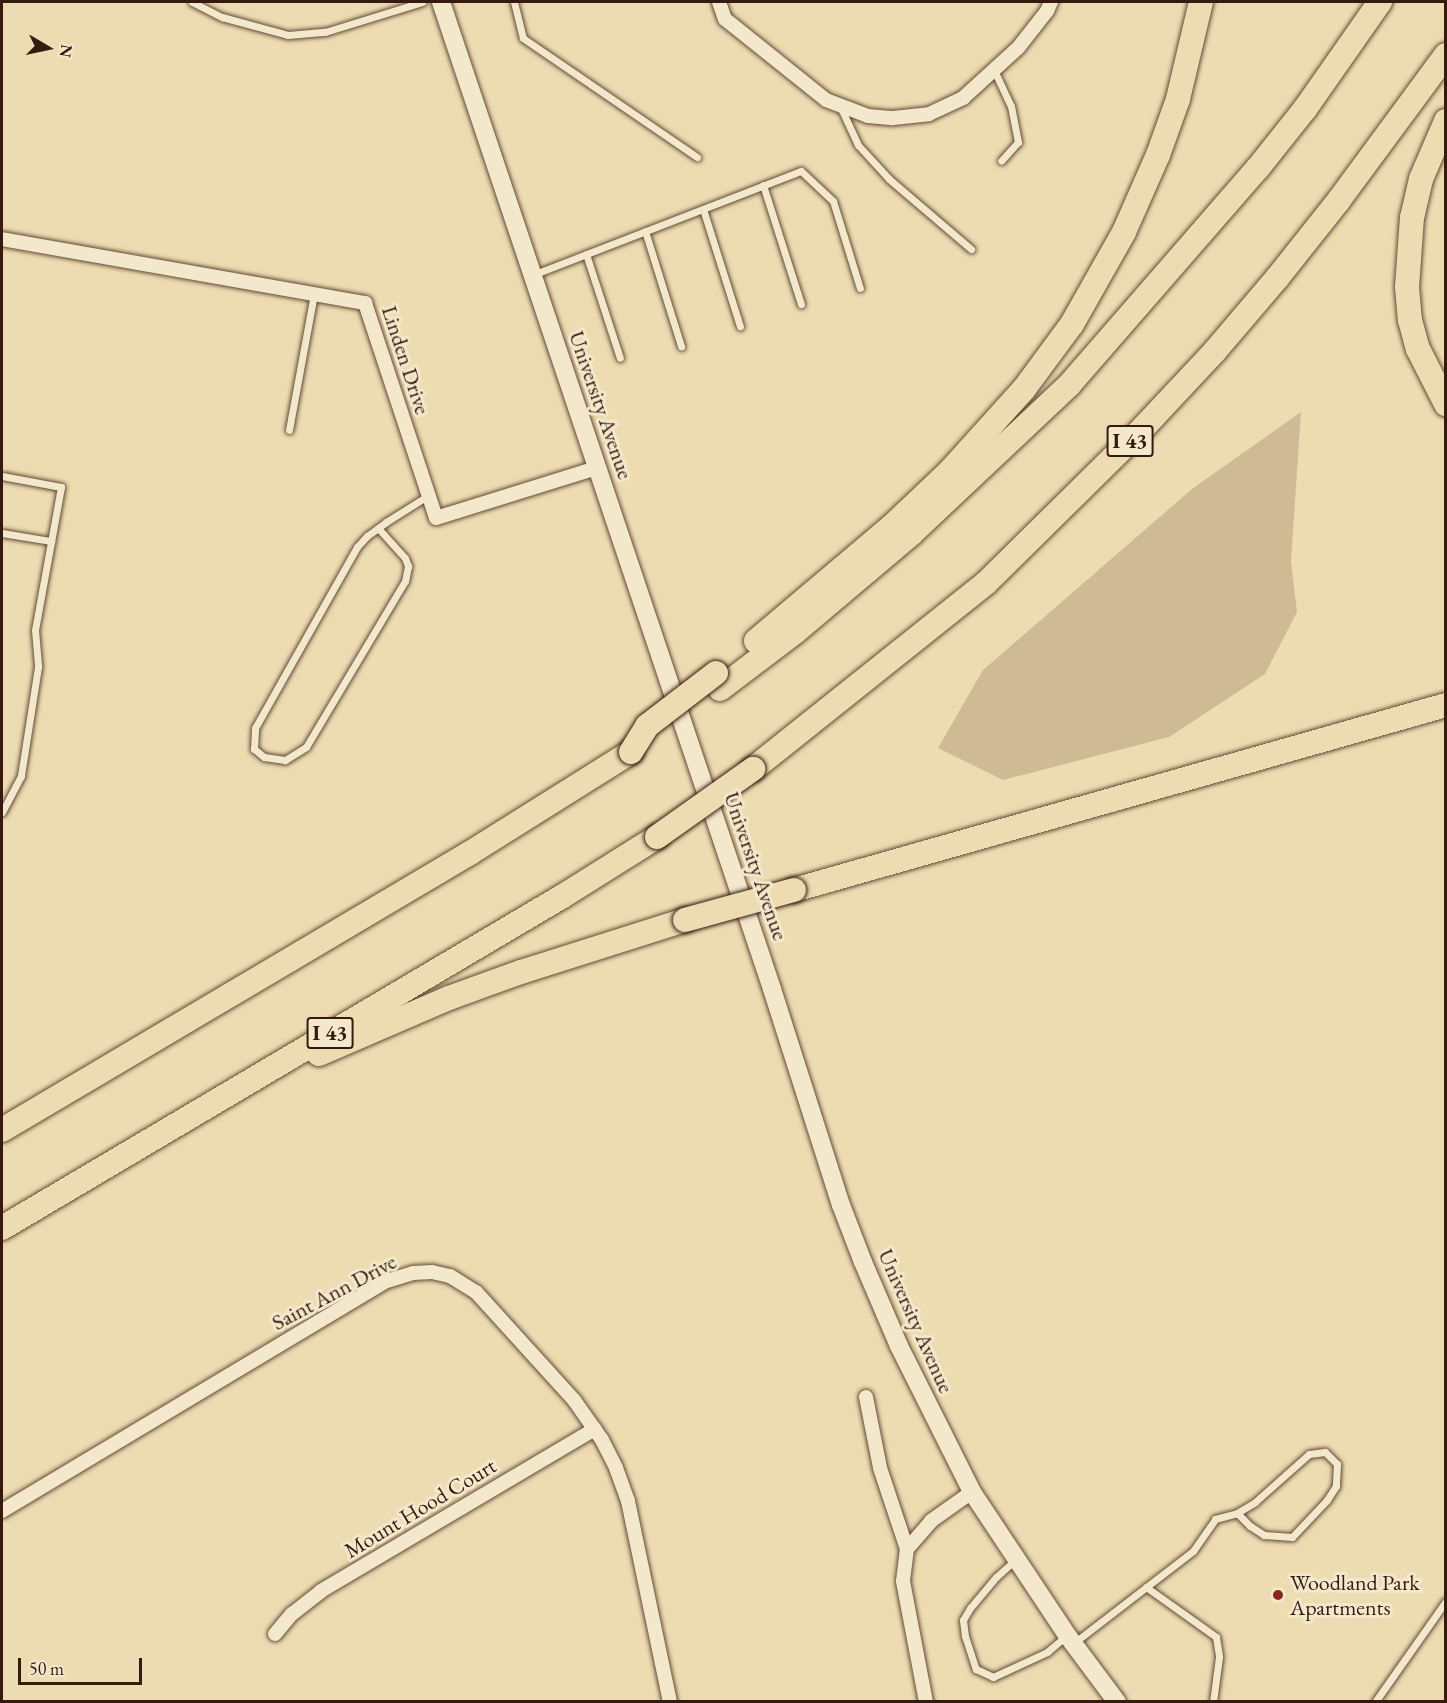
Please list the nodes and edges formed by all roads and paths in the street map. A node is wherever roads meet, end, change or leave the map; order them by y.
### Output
1 (192, 2) edge
2 (422, 2) edge
3 (441, 2) edge
4 (514, 2) edge
5 (719, 2) edge
6 (1051, 2) edge
7 (1201, 2) edge
8 (1380, 2) edge
9 (1446, 55) edge
10 (994, 70) junction
11 (840, 106) junction
12 (1446, 121) edge
13 (697, 157) dead end
14 (1001, 160) dead end
15 (763, 185) junction
16 (703, 209) junction
17 (645, 231) junction
18 (2, 239) edge
19 (971, 249) dead end
20 (586, 254) junction
21 (532, 275) junction
22 (860, 288) dead end
23 (314, 294) junction
24 (801, 304) dead end
25 (740, 326) dead end
26 (681, 346) dead end
27 (620, 357) dead end
28 (1446, 404) edge
29 (289, 430) dead end
30 (597, 468) junction
31 (2, 476) edge
32 (429, 495) junction
33 (378, 528) junction
34 (2, 533) edge
35 (51, 541) junction
36 (718, 681) junction
37 (1446, 705) edge
38 (2, 812) edge
39 (276, 1065) junction
40 (2, 1130) edge
41 (2, 1228) edge
42 (866, 1397) dead end
43 (595, 1429) junction
44 (972, 1492) junction
45 (2, 1511) edge
46 (1237, 1513) junction
47 (907, 1549) junction
48 (1015, 1560) junction
49 (1146, 1587) junction
50 (1446, 1601) edge
51 (275, 1634) dead end
52 (1070, 1640) junction
53 (670, 1701) edge
54 (926, 1701) edge
55 (1117, 1701) edge
56 (1213, 1701) edge
57 (1376, 1701) edge

1 - 2 lane
3 - 21 main road, University Avenue
4 - 13 lane
5 - 11 street
6 - 10 street
7 - 36 highway
8 - 36 highway
9 - 39 highway, I 43, bridge
10 - 11 street
10 - 14 lane
11 - 19 lane
12 - 28 highway
15 - 16 lane
15 - 22 lane
15 - 24 lane
16 - 17 lane
16 - 25 lane
17 - 20 lane
17 - 26 lane
18 - 23 street, Linden Drive
20 - 21 lane
20 - 27 lane
21 - 30 main road, University Avenue
23 - 29 lane
23 - 32 street, Linden Drive
30 - 32 street, Linden Drive
30 - 44 main road, University Avenue
31 - 35 lane
32 - 33 lane
33 - 33 lane
34 - 35 lane
35 - 38 lane
36 - 40 highway
37 - 39 highway, bridge
39 - 41 highway, I 43
42 - 47 street
43 - 45 street, Saint Ann Drive
43 - 51 street, Mount Hood Court
43 - 53 street, Saint Ann Drive
44 - 47 street
44 - 48 main road, University Avenue
46 - 46 lane
46 - 49 lane
47 - 54 street
48 - 52 main road, University Avenue
48 - 52 lane
49 - 52 lane
49 - 56 lane
50 - 57 lane
52 - 55 main road, University Avenue

